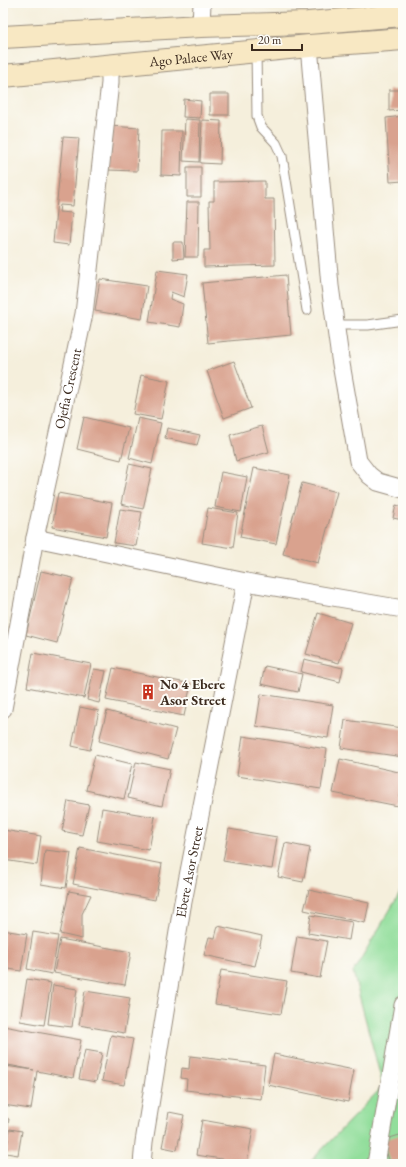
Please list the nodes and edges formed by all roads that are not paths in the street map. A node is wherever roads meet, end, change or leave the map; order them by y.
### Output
1 (202, 3) edge
2 (403, 14) edge
3 (201, 26) junction
4 (3, 37) edge
5 (403, 39) edge
6 (309, 46) junction
7 (256, 51) junction
8 (110, 65) junction
9 (3, 76) edge
10 (307, 310) dead end
11 (403, 320) edge
12 (336, 325) junction
13 (403, 489) edge
14 (35, 538) junction
15 (246, 582) junction
16 (403, 610) edge
17 (3, 709) edge
18 (403, 1005) edge
19 (142, 1164) edge
20 (376, 1164) edge

1 - 3 street
2 - 3 main road, Ago Palace Way
3 - 4 main road, Ago Palace Way
5 - 6 main road, Ago Palace Way
6 - 7 main road, Ago Palace Way
6 - 12 street
7 - 8 main road, Ago Palace Way
7 - 10 lane
8 - 9 main road, Ago Palace Way
8 - 14 street, Ojefia Crescent
11 - 12 lane
12 - 13 street
14 - 15 street
14 - 17 street, Ojefia Crescent
15 - 16 street
15 - 19 street, Ebere Asor Street
18 - 20 street

